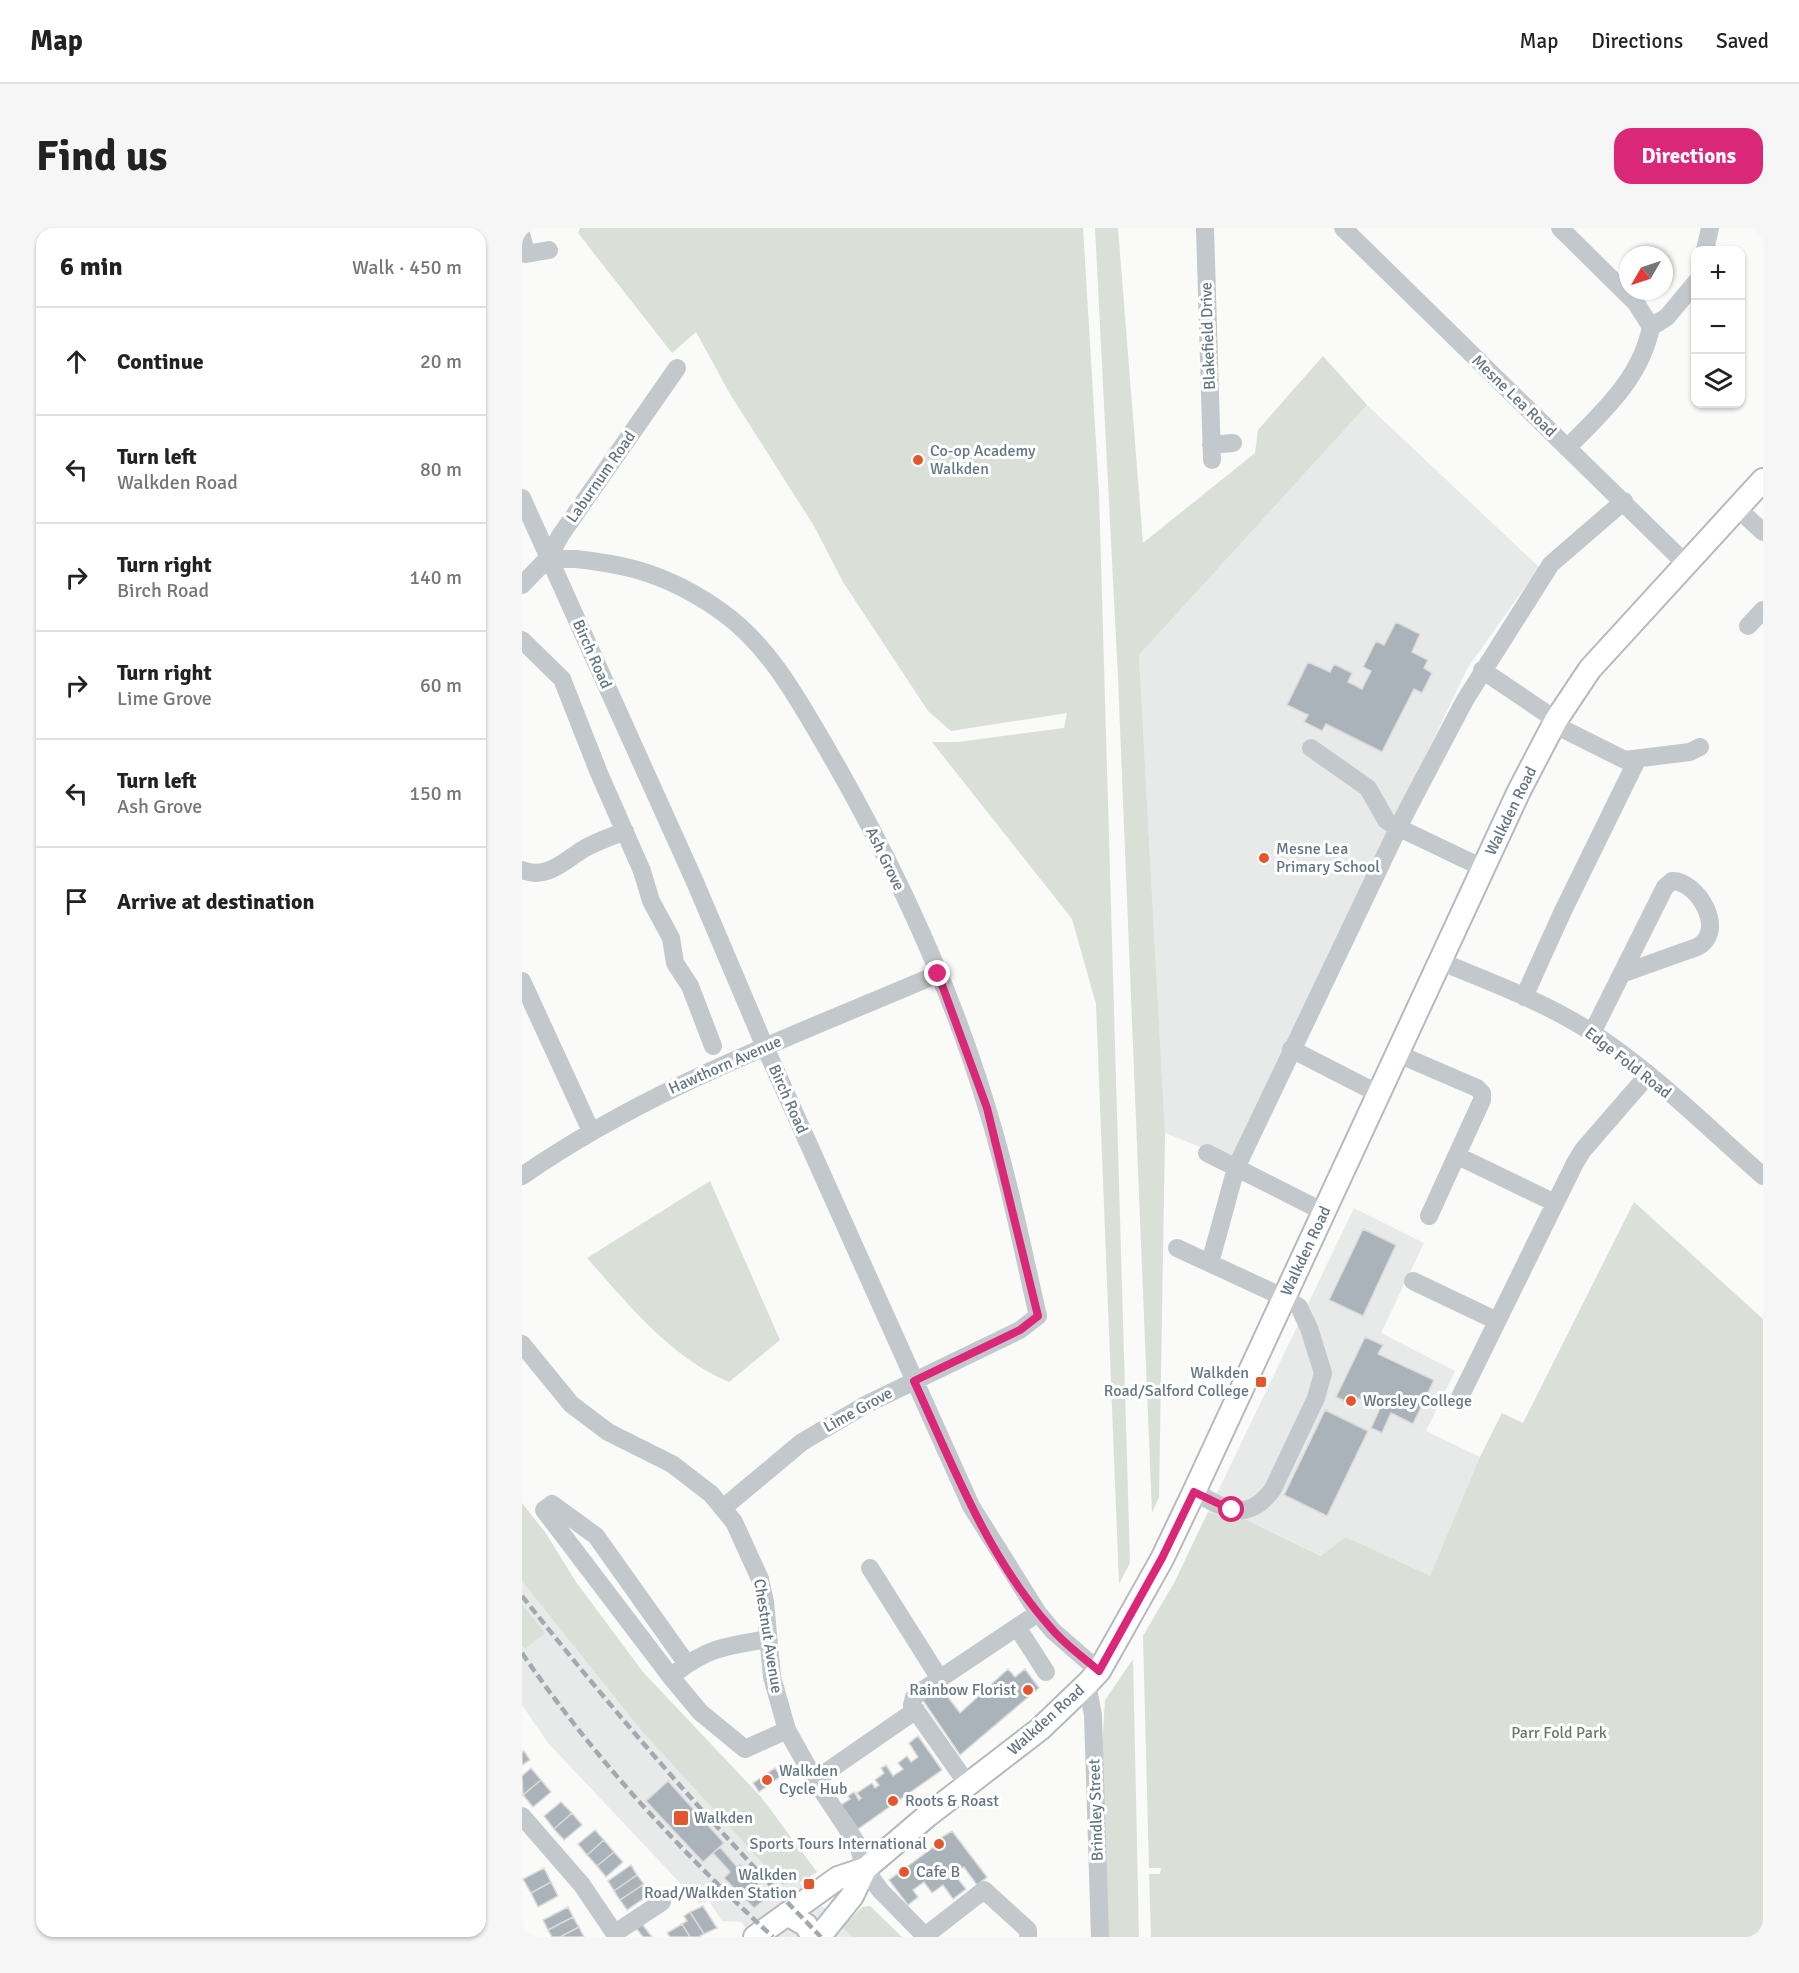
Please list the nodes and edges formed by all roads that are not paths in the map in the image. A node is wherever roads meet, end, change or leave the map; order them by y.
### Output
1 (1205, 228) edge
2 (1343, 228) edge
3 (1560, 228) edge
4 (1710, 228) edge
5 (1706, 246) edge
6 (523, 250) edge
7 (549, 250) dead end
8 (1691, 287) edge
9 (1650, 327) junction
10 (677, 368) dead end
11 (1233, 443) dead end
12 (1567, 448) junction
13 (1763, 480) edge
14 (522, 498) edge
15 (1624, 501) junction
16 (1737, 508) junction
17 (1763, 532) edge
18 (549, 557) junction
19 (1685, 563) junction
20 (522, 585) edge
21 (1763, 609) edge
22 (1748, 626) dead end
23 (534, 644) edge
24 (1482, 670) junction
25 (1555, 722) junction
26 (1700, 747) dead end
27 (1311, 748) dead end
28 (1637, 760) junction
29 (1401, 827) junction
30 (625, 831) junction
31 (1484, 868) junction
32 (522, 870) edge
33 (1442, 962) junction
34 (1624, 973) junction
35 (938, 974) junction
36 (522, 981) edge
37 (1524, 997) junction
38 (529, 1013) edge
39 (1592, 1033) junction
40 (713, 1046) dead end
41 (765, 1047) junction
42 (1291, 1049) junction
43 (1398, 1054) junction
44 (1648, 1075) junction
45 (1379, 1094) junction
46 (591, 1131) junction
47 (1207, 1154) dead end
48 (1460, 1157) dead end
49 (1236, 1168) junction
50 (522, 1176) edge
51 (1763, 1176) edge
52 (1555, 1203) junction
53 (1324, 1212) junction
54 (1429, 1216) dead end
55 (1177, 1248) dead end
56 (1210, 1263) junction
57 (1413, 1281) dead end
58 (1285, 1298) junction
59 (1038, 1316) joint
60 (1497, 1321) junction
61 (522, 1344) edge
62 (914, 1381) junction
63 (1460, 1397) dead end
64 (1194, 1492) junction
65 (723, 1508) junction
66 (870, 1568) dead end
67 (1038, 1613) junction
68 (1017, 1627) junction
69 (768, 1639) junction
70 (687, 1664) junction
71 (1046, 1672) dead end
72 (671, 1677) junction
73 (1093, 1677) junction
74 (940, 1679) junction
75 (916, 1710) junction
76 (787, 1730) junction
77 (815, 1780) junction
78 (968, 1785) junction
79 (522, 1816) edge
80 (865, 1869) junction
81 (662, 1902) dead end
82 (787, 1914) junction
83 (616, 1935) edge
84 (925, 1936) edge
85 (755, 1937) edge
86 (813, 1937) edge
87 (819, 1937) edge
88 (1028, 1937) edge
89 (1100, 1937) edge

1 - 11 street, Blakefield Drive
2 - 12 street, Mesne Lea Road
3 - 9 street
4 - 5 street
6 - 7 street
8 - 9 street
9 - 12 street
10 - 18 street, Laburnum Road
12 - 15 street, Mesne Lea Road
13 - 16 main road, Walkden Road
14 - 18 street, Birch Road
15 - 19 street, Mesne Lea Road
15 - 24 street
16 - 17 street
16 - 19 main road, Walkden Road
18 - 20 street, Laburnum Road
18 - 35 street, Ash Grove
18 - 41 street, Birch Road
19 - 25 main road, Walkden Road
21 - 22 street
23 - 30 street
24 - 25 street
24 - 29 street
25 - 28 street
25 - 31 main road, Walkden Road
26 - 28 street
27 - 29 street
28 - 37 street
29 - 31 street
29 - 42 street
30 - 32 street
30 - 40 street
31 - 33 main road, Walkden Road
33 - 37 street, Edge Fold Road
33 - 43 main road, Walkden Road
34 - 34 street
34 - 39 street
35 - 41 street, Hawthorn Avenue
35 - 59 street, Ash Grove
36 - 38 street
37 - 39 street, Edge Fold Road
38 - 46 street
39 - 44 street, Edge Fold Road
41 - 46 street, Hawthorn Avenue
41 - 62 street, Birch Road
42 - 45 street
42 - 49 street
43 - 45 main road, Walkden Road
43 - 54 street
44 - 51 street, Edge Fold Road
44 - 52 street
45 - 53 main road, Walkden Road
46 - 50 street, Hawthorn Avenue
47 - 49 street
48 - 52 street
49 - 53 street
49 - 56 street
52 - 60 street
53 - 58 main road, Walkden Road
55 - 56 street
56 - 58 street
57 - 60 street
58 - 64 main road, Walkden Road
58 - 64 street
59 - 62 street, Lime Grove
60 - 63 street
61 - 65 street, Chestnut Avenue
62 - 65 street, Lime Grove
62 - 67 street, Birch Road
64 - 73 main road, Walkden Road
65 - 69 street, Chestnut Avenue
66 - 74 street
67 - 68 street
67 - 73 street, Birch Road
68 - 71 street
68 - 74 street
69 - 70 street
69 - 76 street, Chestnut Avenue
70 - 72 street
70 - 72 street
72 - 76 street
73 - 78 main road, Walkden Road
73 - 89 street, Brindley Street
74 - 75 street
75 - 77 street
75 - 78 street
76 - 77 street, Chestnut Avenue
77 - 80 street, Chestnut Avenue
78 - 80 main road, Walkden Road
79 - 83 street
80 - 82 main road, Walkden Road
80 - 84 street, Chestnut Avenue
80 - 87 main road
81 - 83 street
82 - 85 main road, Walkden Road
82 - 86 main road
84 - 88 street

